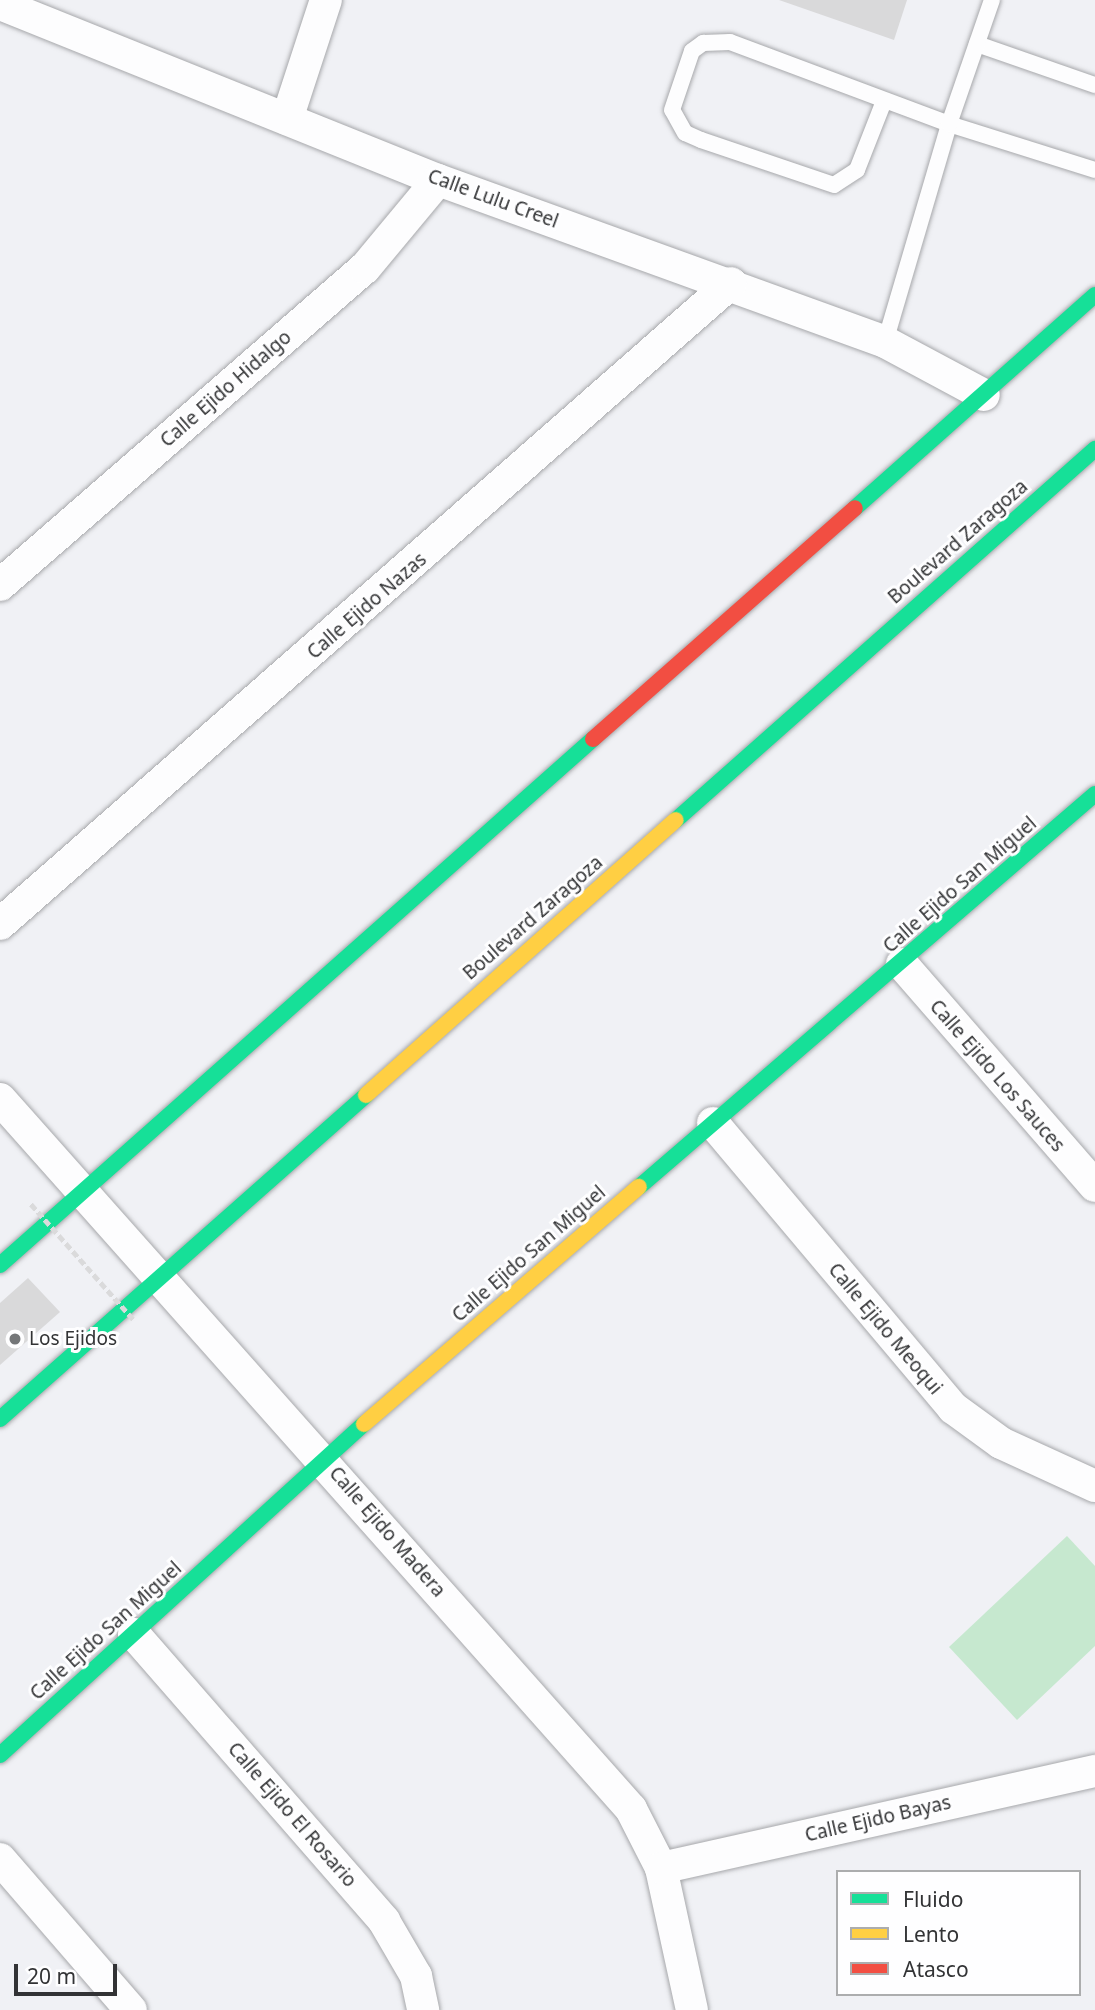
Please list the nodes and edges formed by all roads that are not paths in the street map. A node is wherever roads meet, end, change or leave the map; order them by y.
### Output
1 (326, 0) edge
2 (992, 0) edge
3 (0, 4) edge
4 (977, 44) junction
5 (1095, 85) edge
6 (884, 101) junction
7 (287, 119) junction
8 (949, 124) junction
9 (1095, 170) edge
10 (438, 180) junction
11 (731, 283) junction
12 (1095, 295) edge
13 (885, 342) junction
14 (984, 395) junction
15 (1095, 449) edge
16 (0, 585) edge
17 (1095, 793) edge
18 (0, 924) edge
19 (902, 964) junction
20 (0, 1099) edge
21 (713, 1124) junction
22 (1095, 1186) edge
23 (83, 1194) junction
24 (0, 1265) edge
25 (159, 1276) junction
26 (0, 1419) edge
27 (323, 1459) junction
28 (1095, 1486) edge
29 (134, 1634) junction
30 (0, 1755) edge
31 (1095, 1770) edge
32 (0, 1858) edge
33 (662, 1868) junction
34 (131, 2010) edge
35 (423, 2010) edge
36 (692, 2010) edge

1 - 7 street
2 - 4 lane
3 - 7 street, Calle Lulu Creel
4 - 5 lane
4 - 8 lane
6 - 6 lane
6 - 8 lane
7 - 10 street, Calle Lulu Creel
8 - 9 lane
8 - 13 lane
10 - 11 street, Calle Lulu Creel
10 - 16 street, Calle Ejido Hidalgo
11 - 13 street, Calle Lulu Creel
11 - 18 street, Calle Ejido Nazas
12 - 14 main road
13 - 14 street, Calle Lulu Creel
14 - 23 main road
15 - 25 main road, Boulevard Zaragoza
17 - 19 main road, Calle Ejido San Miguel
19 - 21 main road, Calle Ejido San Miguel
19 - 22 street, Calle Ejido Los Sauces
20 - 23 street, Calle Ejido Madera
21 - 27 main road, Calle Ejido San Miguel
21 - 28 street, Calle Ejido Meoqui
23 - 24 main road
23 - 25 street, Calle Ejido Madera
25 - 26 main road, Boulevard Zaragoza
25 - 27 street, Calle Ejido Madera
27 - 29 main road, Calle Ejido San Miguel
27 - 33 street, Calle Ejido Madera
29 - 30 main road, Calle Ejido San Miguel
29 - 35 street, Calle Ejido El Rosario
31 - 33 street, Calle Ejido Bayas
32 - 34 street
33 - 36 street, Calle Ejido Madera

